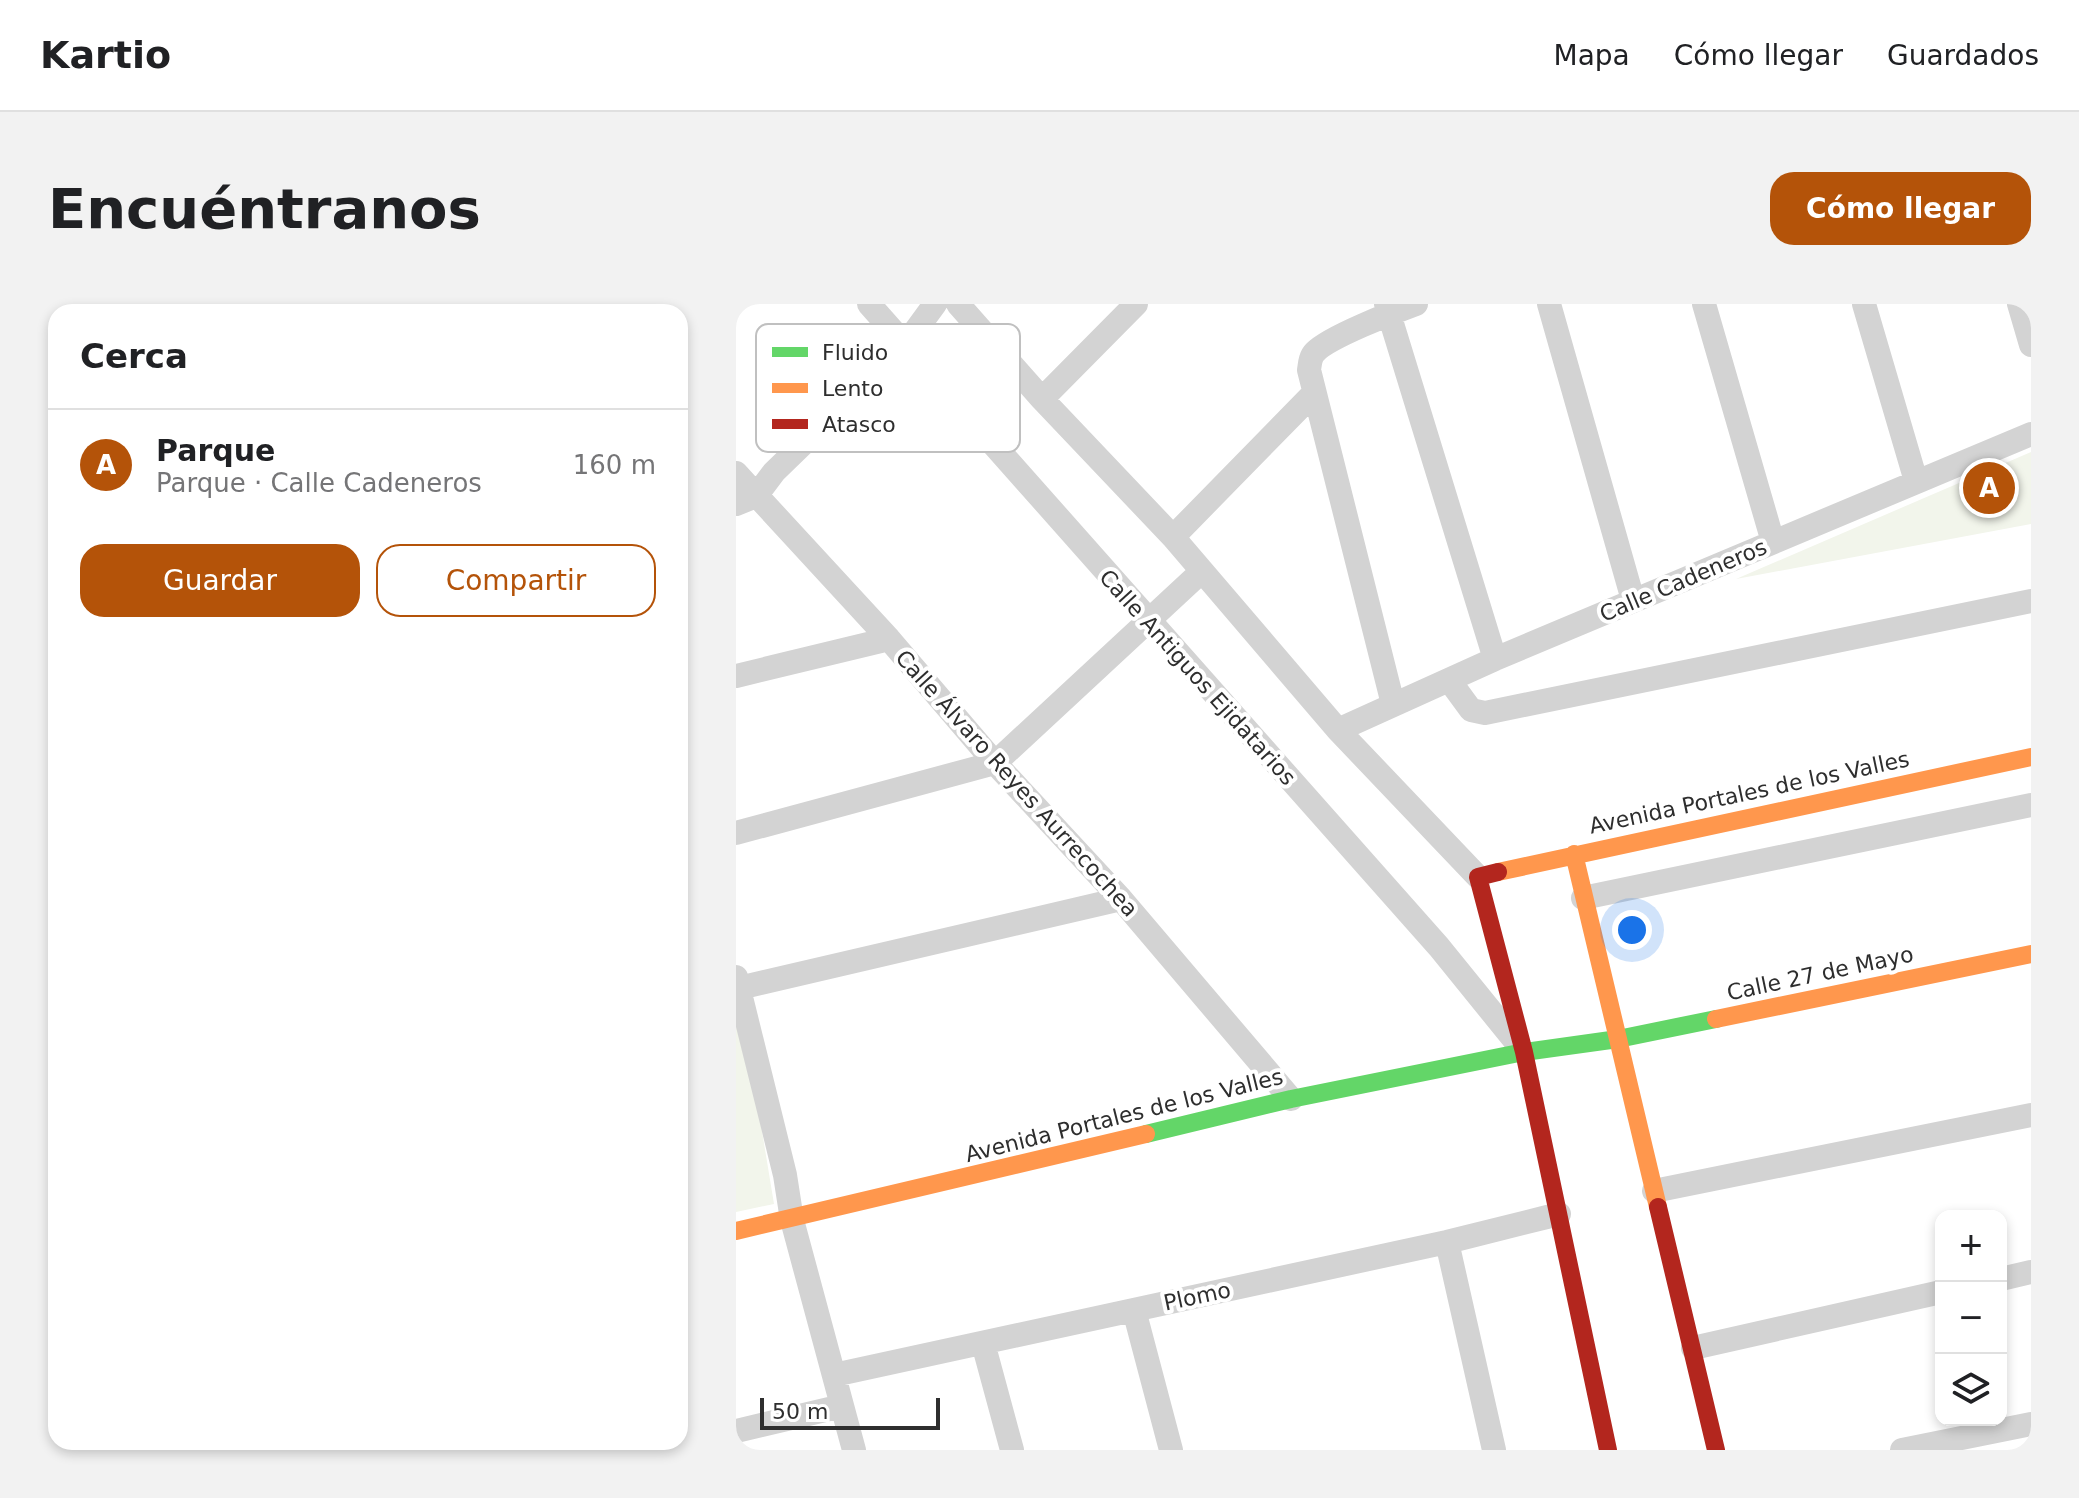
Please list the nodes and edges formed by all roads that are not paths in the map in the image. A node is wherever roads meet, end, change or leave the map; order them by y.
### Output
1 (869, 304) edge
2 (935, 304) edge
3 (958, 304) edge
4 (1136, 304) edge
5 (1416, 304) edge
6 (1549, 304) edge
7 (1704, 304) edge
8 (1864, 304) edge
9 (2019, 304) edge
10 (1388, 309) edge
11 (887, 324) edge
12 (920, 324) edge
13 (976, 324) edge
14 (2031, 345) edge
15 (1020, 374) edge
16 (1314, 393) junction
17 (1042, 399) junction
18 (2031, 434) edge
19 (795, 452) edge
20 (999, 452) edge
21 (736, 473) edge
22 (1916, 481) junction
23 (746, 500) edge
24 (1173, 537) junction
25 (1773, 542) junction
26 (1201, 572) junction
27 (1633, 600) junction
28 (2031, 601) edge
29 (1148, 621) junction
30 (889, 639) junction
31 (1495, 659) junction
32 (736, 676) edge
33 (1449, 680) junction
34 (1393, 704) junction
35 (1338, 730) junction
36 (2031, 757) edge
37 (995, 763) junction
38 (2031, 805) edge
39 (736, 833) edge
40 (1574, 854) junction
41 (1478, 877) junction
42 (1583, 898) junction
43 (1121, 899) junction
44 (2031, 954) edge
45 (738, 982) edge
46 (1618, 1039) junction
47 (1524, 1052) junction
48 (1291, 1099) junction
49 (2031, 1115) edge
50 (1654, 1191) junction
51 (1559, 1214) junction
52 (792, 1220) junction
53 (736, 1231) edge
54 (1447, 1242) junction
55 (2031, 1272) edge
56 (2007, 1278) edge
57 (1935, 1293) edge
58 (1134, 1310) junction
59 (983, 1343) junction
60 (1693, 1348) junction
61 (834, 1375) junction
62 (842, 1406) junction
63 (2031, 1424) edge
64 (736, 1431) edge
65 (854, 1450) edge
66 (1012, 1450) edge
67 (1171, 1450) edge
68 (1494, 1450) edge
69 (1608, 1450) edge
70 (1716, 1450) edge
71 (1902, 1450) edge

1 - 11 street, Calle Antiguos Ejidatarios
2 - 12 street
3 - 13 street, Calle Antiguos Ejidatarios
4 - 17 street
5 - 10 street
6 - 27 street
7 - 25 street
8 - 22 street
9 - 14 street
10 - 16 street
10 - 31 street
15 - 17 street, Calle Antiguos Ejidatarios
16 - 24 street
16 - 34 street
17 - 24 street, Calle Antiguos Ejidatarios
18 - 22 street, Calle Cadeneros
19 - 23 street
20 - 29 street, Calle Antiguos Ejidatarios
21 - 23 street, Calle Álvaro Reyes Aurrecochea
22 - 25 street, Calle Cadeneros
23 - 30 street, Calle Álvaro Reyes Aurrecochea
24 - 26 street, Calle Antiguos Ejidatarios
25 - 27 street, Calle Cadeneros
26 - 29 street
26 - 35 street, Calle Antiguos Ejidatarios
27 - 31 street, Calle Cadeneros
28 - 33 street
29 - 37 street
29 - 47 street, Calle Antiguos Ejidatarios
30 - 32 street
30 - 37 street, Calle Álvaro Reyes Aurrecochea
31 - 33 street, Calle Cadeneros
33 - 34 street, Calle Cadeneros
34 - 35 street, Calle Cadeneros
35 - 41 street, Calle Antiguos Ejidatarios
36 - 40 street, Avenida Portales de los Valles
37 - 39 street
37 - 43 street, Calle Álvaro Reyes Aurrecochea
38 - 42 street
40 - 41 street, Avenida Portales de los Valles
40 - 42 street
41 - 47 street, Calle Antiguos Ejidatarios
42 - 46 street
43 - 45 street
43 - 48 street, Calle Álvaro Reyes Aurrecochea
44 - 46 street, Calle 27 de Mayo
45 - 52 street
46 - 47 street, Calle 27 de Mayo
46 - 50 street
47 - 48 street, Avenida Portales de los Valles
47 - 51 street, Calle Antiguos Ejidatarios
48 - 52 street, Avenida Portales de los Valles
49 - 50 street
50 - 60 street
51 - 54 street, Plomo
51 - 69 street, Calle Antiguos Ejidatarios
52 - 53 street, Avenida Portales de los Valles
52 - 61 street
54 - 58 street, Plomo
54 - 68 street
55 - 56 street
57 - 60 street
58 - 59 street, Plomo
58 - 67 street
59 - 61 street, Plomo
59 - 66 street
60 - 70 street
61 - 62 street
62 - 64 street
62 - 65 street
63 - 71 street

